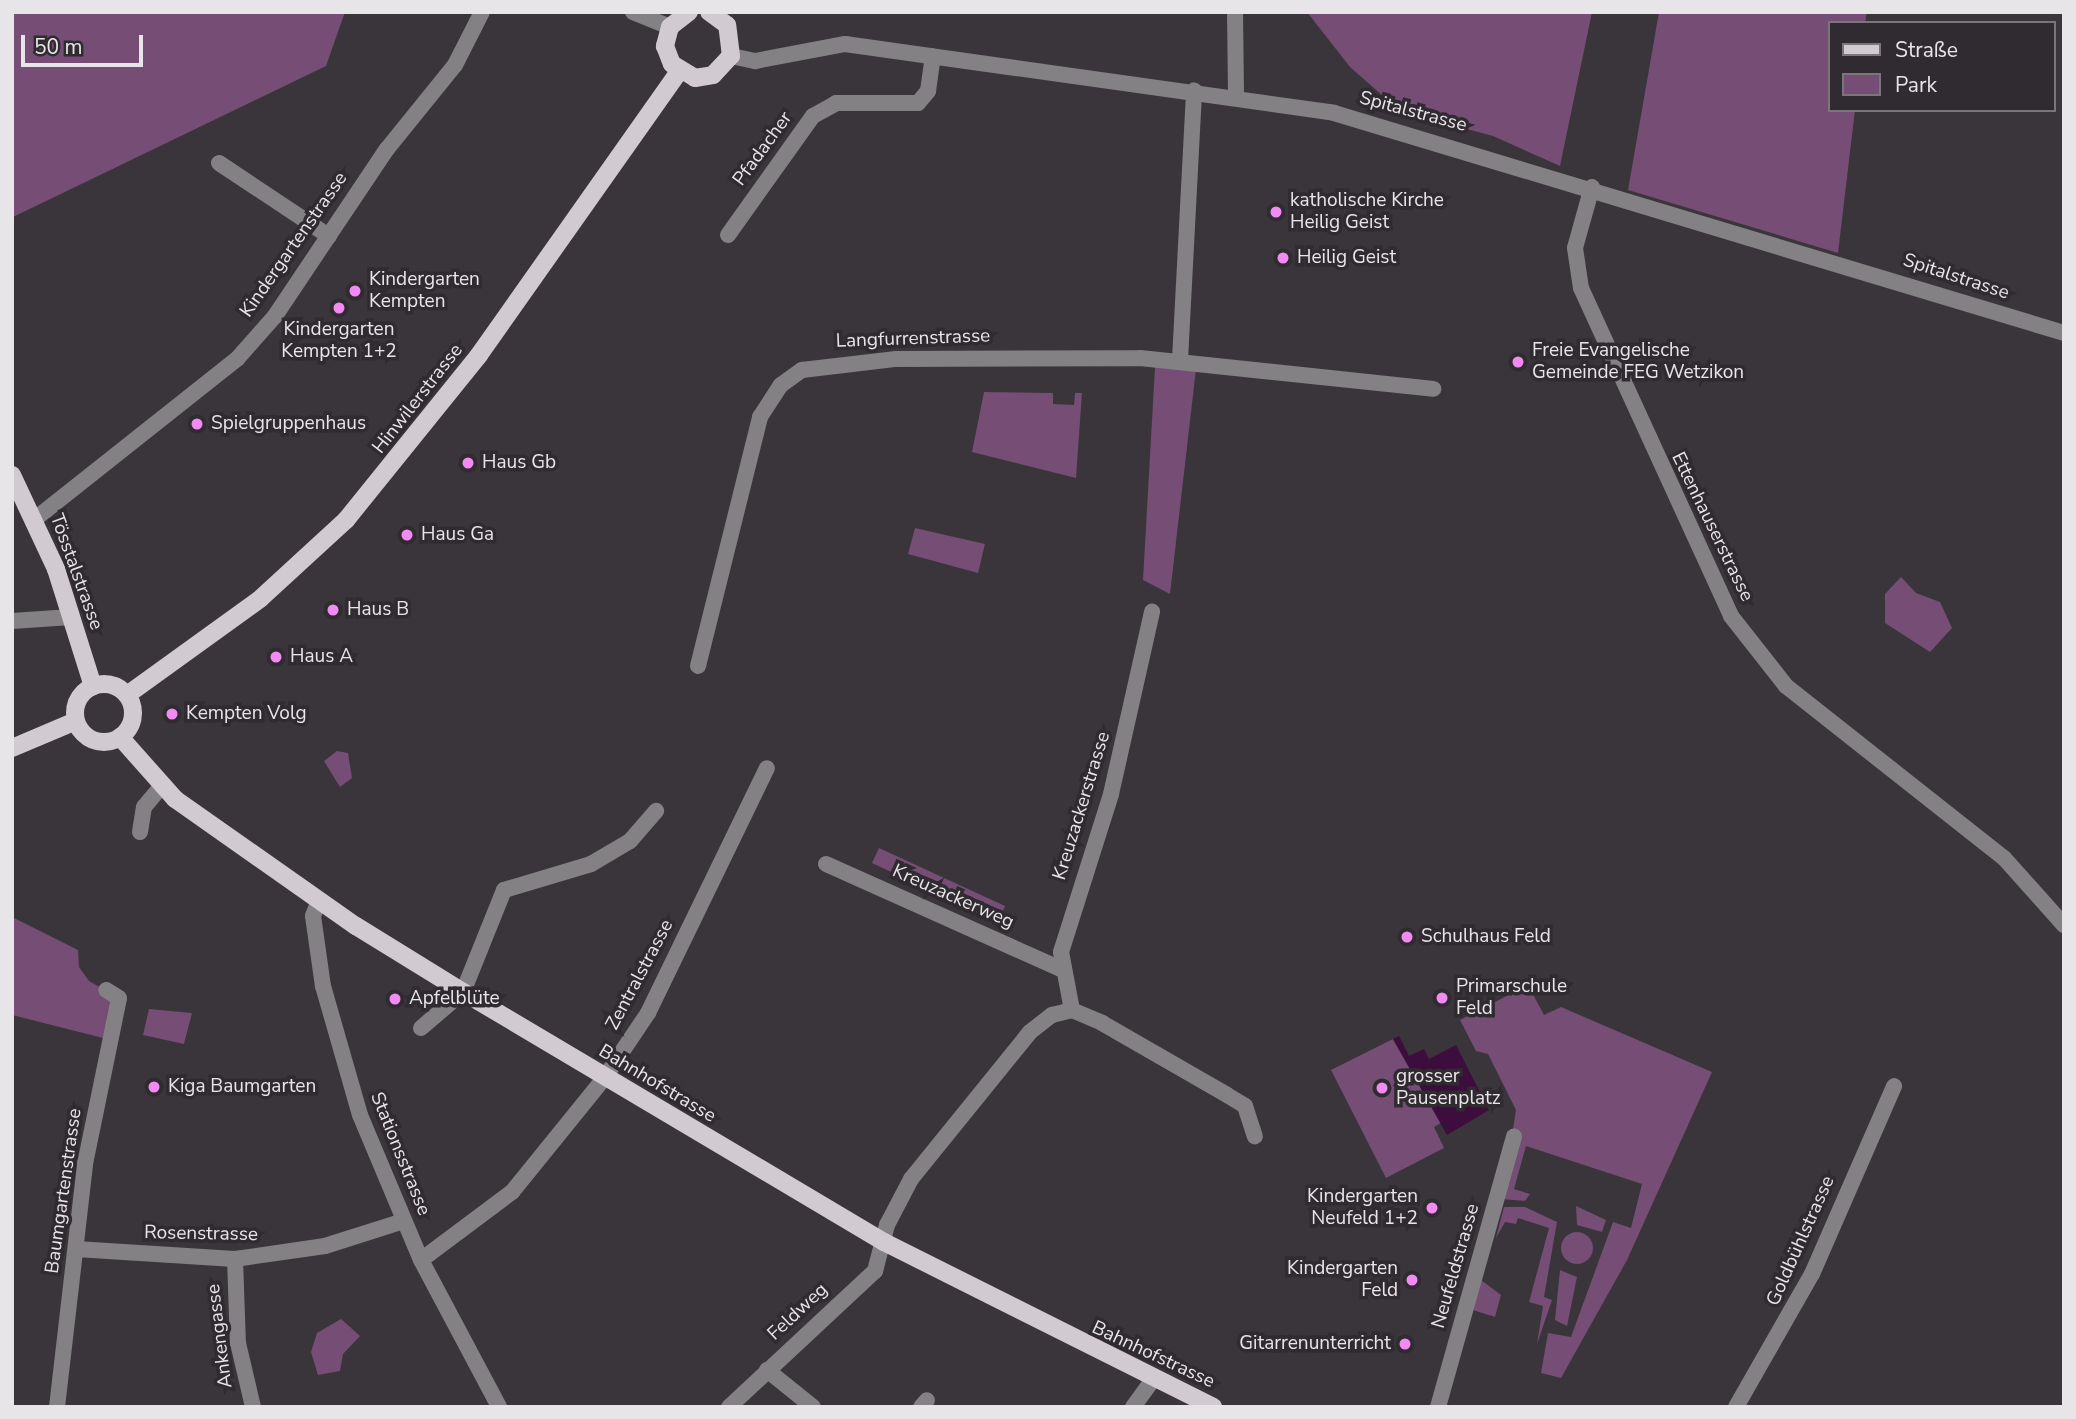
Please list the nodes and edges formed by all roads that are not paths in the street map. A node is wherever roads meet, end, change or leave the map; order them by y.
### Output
1 (482, 12) edge
2 (633, 12) edge
3 (689, 12) edge
4 (1235, 12) edge
5 (717, 14) edge
6 (670, 27) junction
7 (731, 56) junction
8 (933, 56) junction
9 (679, 71) junction
10 (1194, 90) junction
11 (1236, 96) junction
12 (219, 163) dead end
13 (1592, 187) junction
14 (728, 235) dead end
15 (329, 236) junction
16 (2064, 333) edge
17 (1180, 360) junction
18 (1433, 389) dead end
19 (12, 475) edge
20 (36, 519) junction
21 (1152, 612) dead end
22 (71, 617) junction
23 (12, 621) edge
24 (698, 666) dead end
25 (93, 686) junction
26 (127, 695) junction
27 (76, 721) junction
28 (120, 737) junction
29 (12, 748) edge
30 (768, 768) dead end
31 (161, 787) junction
32 (656, 811) dead end
33 (140, 832) dead end
34 (826, 864) dead end
35 (319, 901) junction
36 (2064, 925) edge
37 (1063, 970) junction
38 (106, 990) dead end
39 (464, 992) junction
40 (1072, 1010) junction
41 (421, 1028) dead end
42 (604, 1077) junction
43 (1894, 1086) dead end
44 (1255, 1136) dead end
45 (1514, 1136) dead end
46 (404, 1221) junction
47 (884, 1242) junction
48 (76, 1249) junction
49 (234, 1259) junction
50 (421, 1260) junction
51 (767, 1370) junction
52 (1153, 1379) junction
53 (57, 1407) edge
54 (253, 1407) edge
55 (499, 1407) edge
56 (729, 1407) edge
57 (813, 1407) edge
58 (1133, 1407) edge
59 (1213, 1407) edge
60 (1438, 1407) edge
61 (1736, 1407) edge

1 - 15 street, Kindergartenstrasse
2 - 6 street
3 - 6 main road
4 - 11 street
5 - 7 main road
6 - 9 main road
7 - 8 street, Spitalstrasse
7 - 9 main road
8 - 10 street, Spitalstrasse
8 - 14 street, Pfadacher
9 - 26 main road, Hinwilerstrasse
10 - 11 street, Spitalstrasse
10 - 17 street
11 - 13 street, Spitalstrasse
12 - 15 street
13 - 16 street, Spitalstrasse
13 - 36 street, Ettenhauserstrasse
15 - 20 street, Kindergartenstrasse
17 - 18 street, Langfurrenstrasse
17 - 24 street, Langfurrenstrasse
19 - 20 main road, Tösstalstrasse
20 - 22 main road, Tösstalstrasse
21 - 37 street, Kreuzackerstrasse
22 - 23 street
22 - 25 main road, Tösstalstrasse
25 - 26 main road
25 - 27 main road
26 - 28 main road
27 - 28 main road
27 - 29 main road
28 - 31 main road, Bahnhofstrasse
30 - 42 street, Zentralstrasse
31 - 33 street
31 - 35 main road, Bahnhofstrasse
32 - 39 street
34 - 37 street, Kreuzackerweg
35 - 39 main road, Bahnhofstrasse
35 - 46 street, Stationsstrasse
37 - 40 street, Kreuzackerstrasse
38 - 48 street, Baumgartenstrasse
39 - 41 street
39 - 42 main road, Bahnhofstrasse
40 - 44 street
40 - 47 street
42 - 47 main road, Bahnhofstrasse
42 - 50 street, Zentralstrasse
43 - 61 street, Goldbühlstrasse
45 - 60 street, Neufeldstrasse
46 - 49 street, Rosenstrasse
46 - 50 street, Stationsstrasse
47 - 51 street, Feldweg
47 - 52 main road, Bahnhofstrasse
48 - 49 street, Rosenstrasse
48 - 53 street, Baumgartenstrasse
49 - 54 street, Ankengasse
50 - 55 street, Stationsstrasse
51 - 56 street, Feldweg
51 - 57 street
52 - 58 street
52 - 59 main road, Bahnhofstrasse

